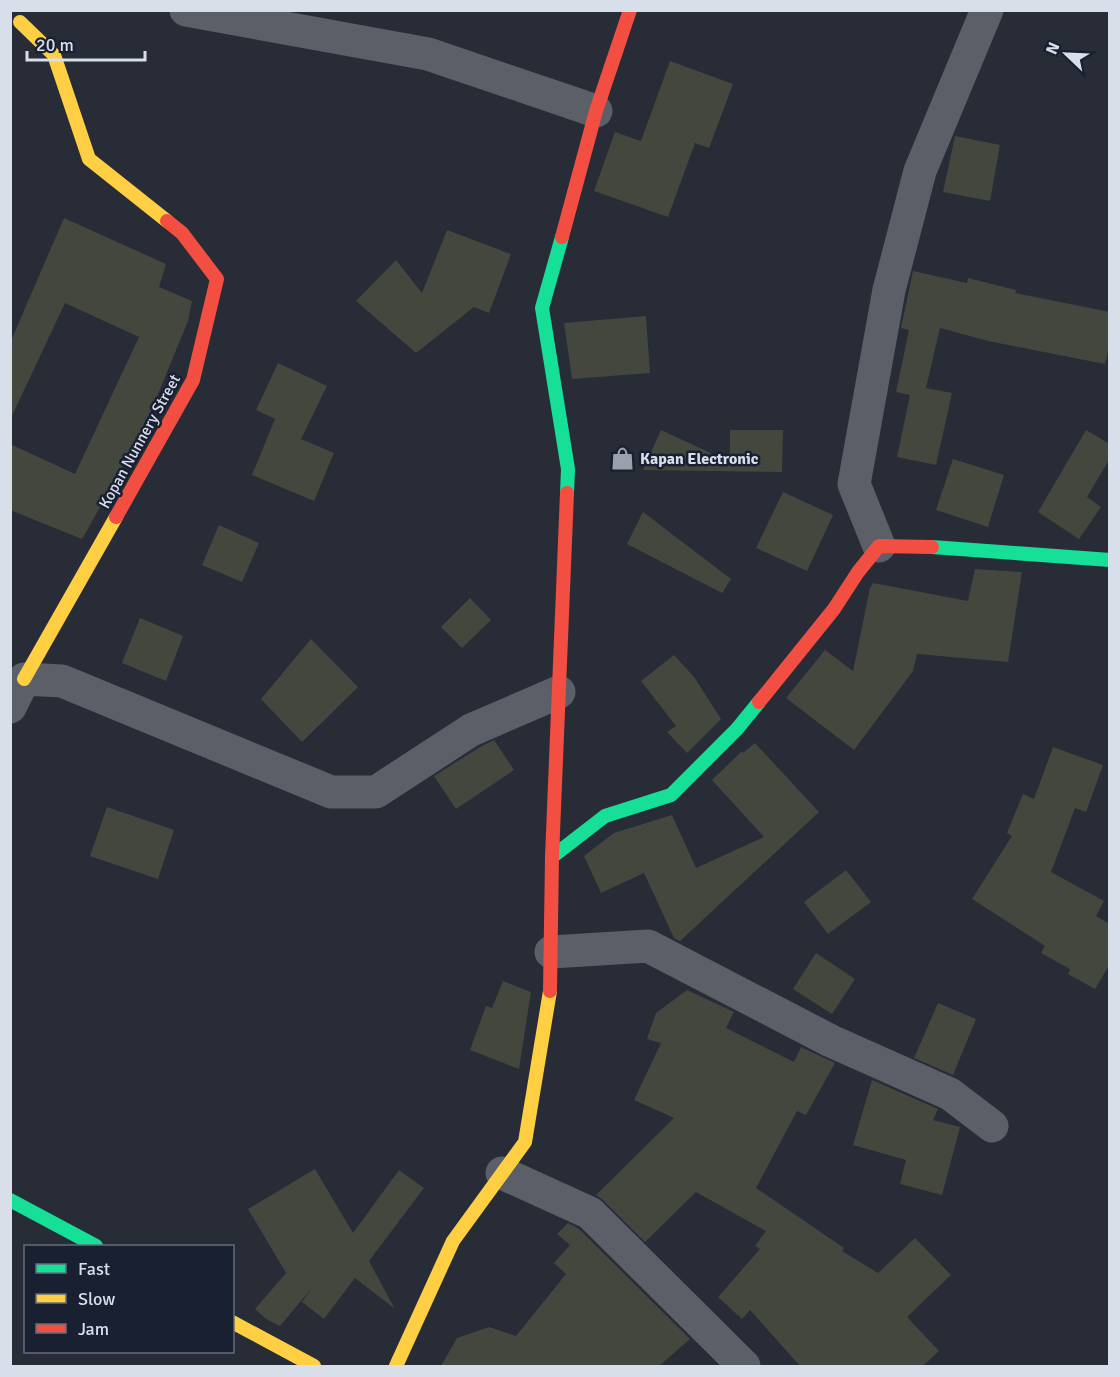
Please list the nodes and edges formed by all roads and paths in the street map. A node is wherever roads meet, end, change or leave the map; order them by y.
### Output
1 (186, 10) edge
2 (630, 10) edge
3 (987, 10) edge
4 (25, 18) edge
5 (596, 111) junction
6 (879, 546) junction
7 (1110, 560) edge
8 (559, 692) junction
9 (17, 693) edge
10 (552, 857) junction
11 (551, 952) junction
12 (992, 1126) dead end
13 (502, 1173) junction
14 (10, 1200) edge
15 (94, 1245) edge
16 (234, 1323) edge
17 (312, 1366) edge
18 (396, 1366) edge
19 (744, 1366) edge

1 - 5 street
2 - 5 street
3 - 6 street
4 - 9 street, Kopan Nunnery Street
5 - 8 street
6 - 7 street
6 - 10 street
8 - 9 street
8 - 10 street
10 - 11 street
11 - 12 street
11 - 13 street
13 - 18 street
13 - 19 street
14 - 15 street
16 - 17 street

